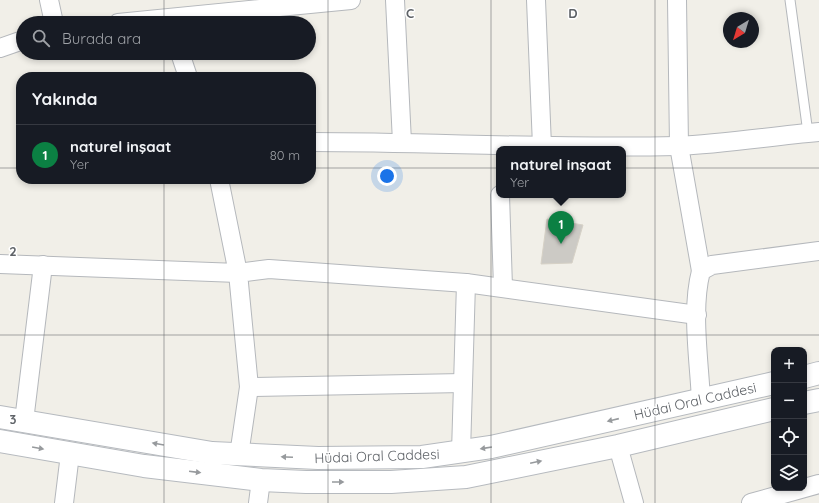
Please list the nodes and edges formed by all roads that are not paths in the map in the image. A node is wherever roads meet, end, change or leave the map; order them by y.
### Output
1 (49, 0) edge
2 (351, 0) edge
3 (395, 0) edge
4 (536, 0) edge
5 (677, 0) edge
6 (790, 0) edge
7 (249, 5) edge
8 (52, 16) edge
9 (193, 16) edge
10 (16, 42) edge
11 (0, 48) edge
12 (182, 60) edge
13 (186, 72) edge
14 (814, 132) edge
15 (316, 142) edge
16 (402, 142) junction
17 (542, 146) joint
18 (679, 146) junction
19 (496, 154) edge
20 (220, 184) edge
21 (500, 198) edge
22 (819, 251) edge
23 (0, 264) edge
24 (43, 266) junction
25 (701, 271) junction
26 (238, 273) junction
27 (466, 283) junction
28 (503, 287) junction
29 (697, 315) junction
30 (819, 373) edge
31 (807, 375) edge
32 (463, 383) junction
33 (771, 384) edge
34 (249, 387) junction
35 (701, 400) junction
36 (819, 400) edge
37 (807, 402) edge
38 (771, 410) edge
39 (0, 417) edge
40 (24, 421) junction
41 (0, 441) edge
42 (618, 446) junction
43 (461, 452) junction
44 (70, 454) junction
45 (239, 455) junction
46 (261, 480) junction
47 (819, 484) edge
48 (64, 503) edge
49 (258, 503) edge
50 (634, 503) edge
51 (752, 503) edge

1 - 8 street
2 - 7 street
3 - 16 street
4 - 17 street
5 - 18 street
6 - 14 lane
7 - 9 street
10 - 11 street
12 - 13 street
14 - 18 street
15 - 16 street
16 - 19 street
17 - 18 street
18 - 25 street
20 - 26 street
21 - 28 street
22 - 25 street
23 - 24 street
24 - 26 street
24 - 40 street
25 - 29 street
26 - 27 street
26 - 34 street
27 - 28 street
27 - 32 street
28 - 29 street
29 - 35 street
30 - 31 street
32 - 34 street
32 - 43 street
33 - 35 street, Hüdai Oral Caddesi
34 - 45 street
35 -> 43 street, Hüdai Oral Caddesi
36 - 37 street
38 - 42 street, Hüdai Oral Caddesi
39 - 40 street, Hüdai Oral Caddesi
45 -> 40 street, Hüdai Oral Caddesi
41 -> 44 street, Hüdai Oral Caddesi
46 -> 42 street, Hüdai Oral Caddesi
42 - 50 street
43 -> 45 street, Hüdai Oral Caddesi
44 -> 46 street, Hüdai Oral Caddesi
44 - 48 street
46 - 49 street
47 - 51 street

